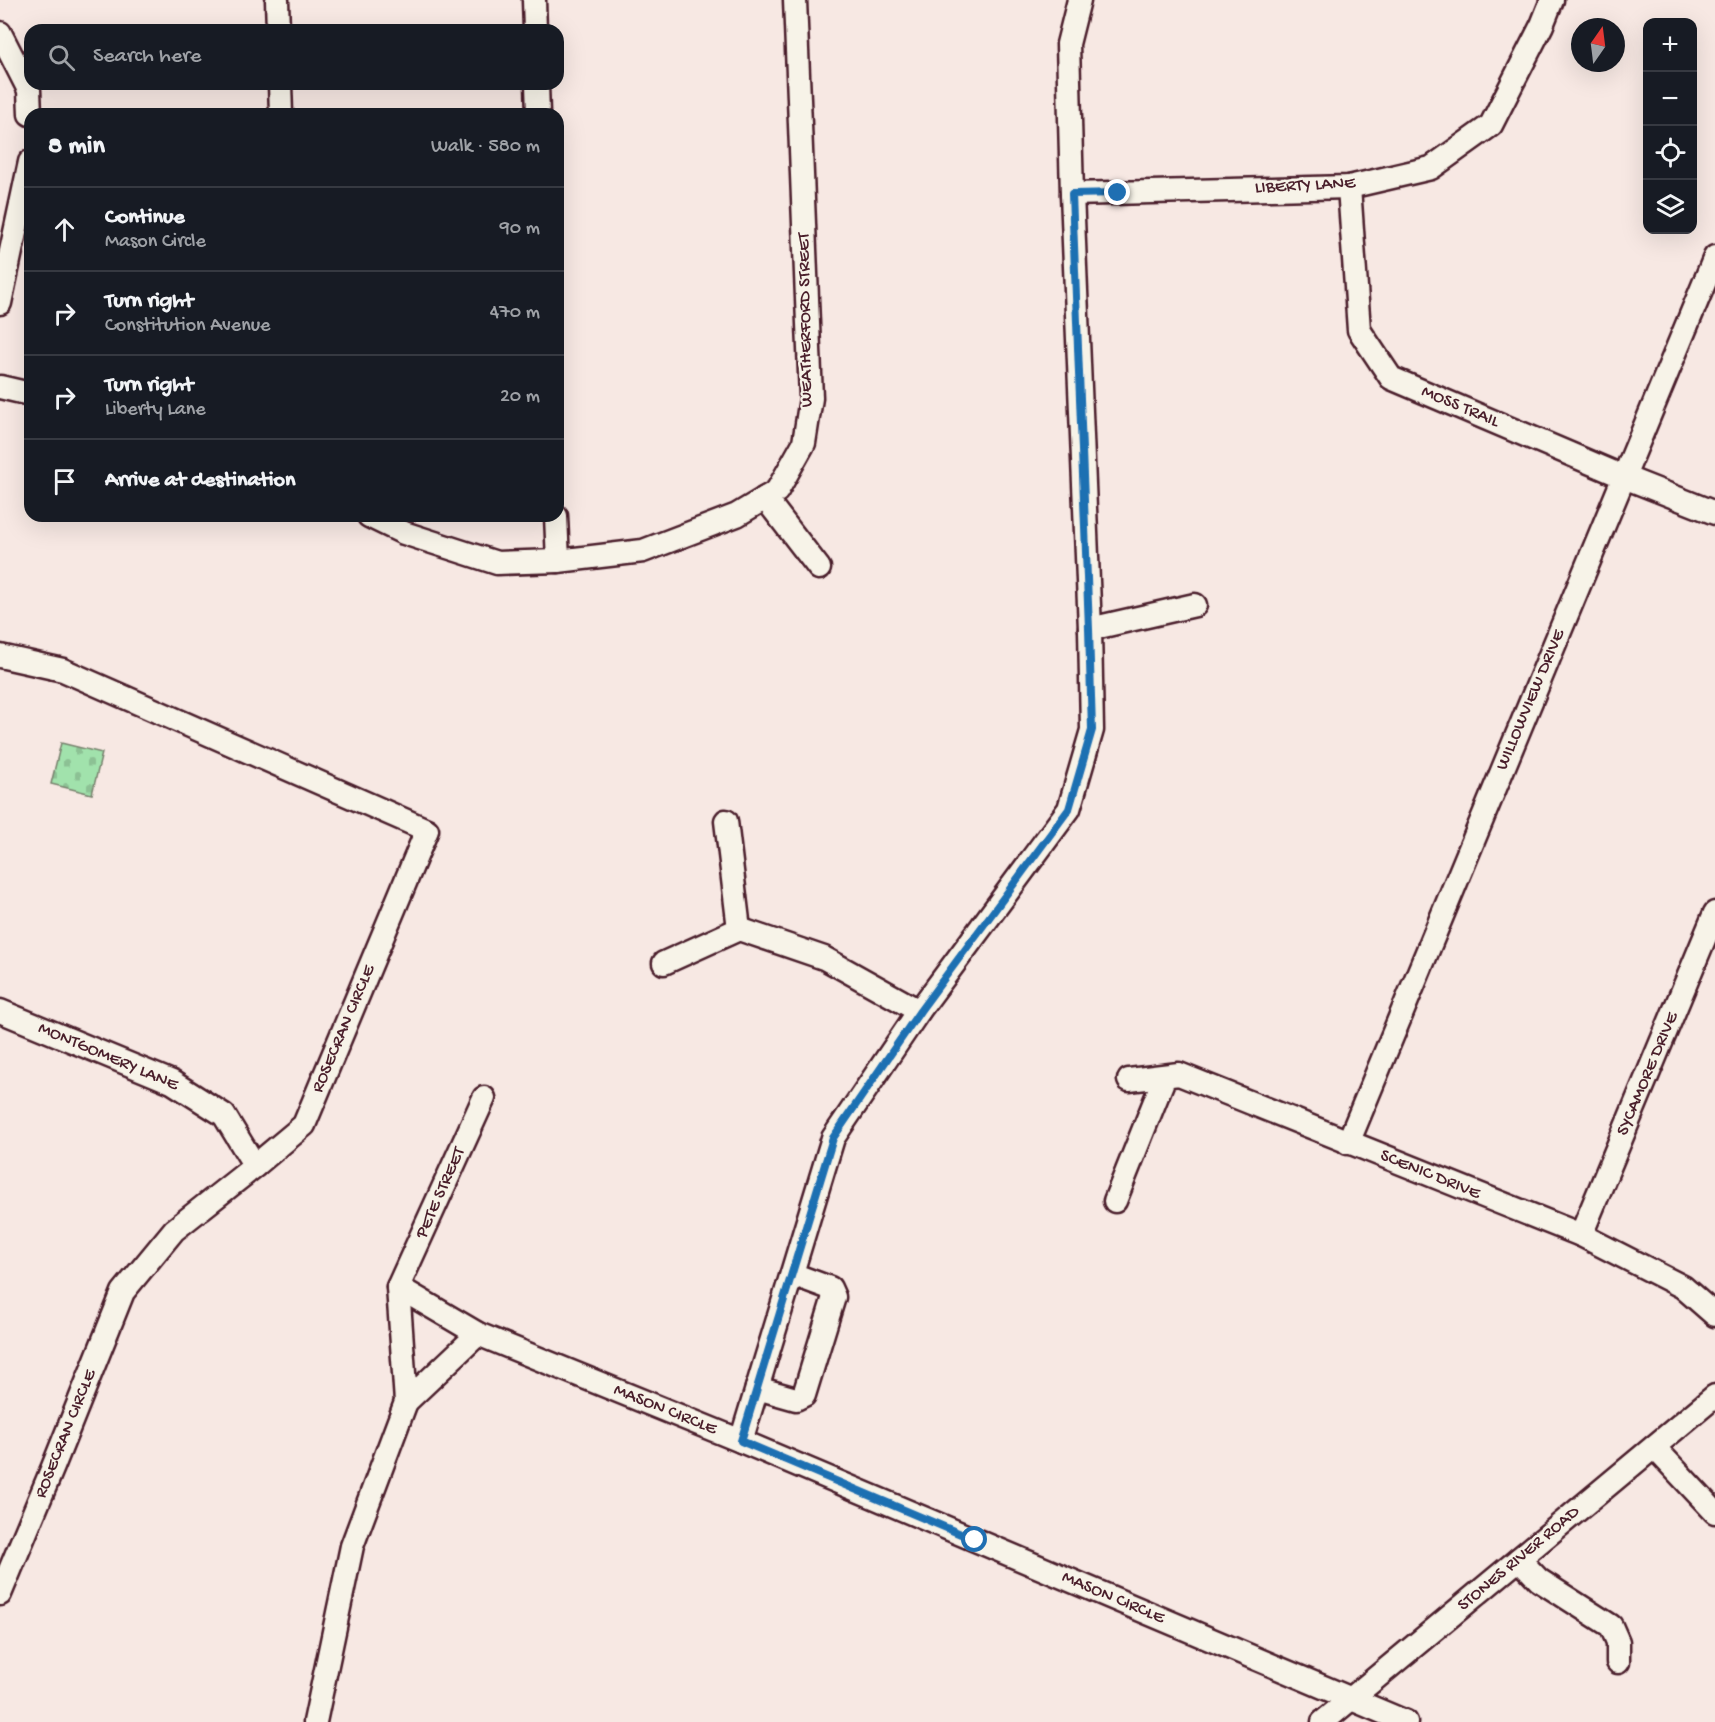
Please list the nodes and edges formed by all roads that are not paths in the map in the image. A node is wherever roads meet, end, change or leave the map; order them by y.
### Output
1 (277, 0) edge
2 (534, 0) edge
3 (795, 0) edge
4 (1079, 0) edge
5 (1552, 0) edge
6 (278, 24) edge
7 (535, 24) edge
8 (0, 33) edge
9 (24, 80) edge
10 (29, 90) edge
11 (280, 90) edge
12 (537, 90) edge
13 (30, 108) edge
14 (281, 108) edge
15 (538, 108) edge
16 (1349, 186) junction
17 (24, 190) edge
18 (1072, 194) junction
19 (1715, 257) edge
20 (0, 303) edge
21 (0, 387) edge
22 (24, 392) edge
23 (1624, 477) junction
24 (765, 498) junction
25 (1715, 513) edge
26 (382, 522) edge
27 (556, 522) edge
28 (558, 561) junction
29 (819, 568) dead end
30 (1195, 605) dead end
31 (1089, 629) junction
32 (0, 656) edge
33 (726, 821) dead end
34 (1715, 913) edge
35 (739, 929) junction
36 (664, 963) dead end
37 (0, 1011) edge
38 (920, 1011) junction
39 (1165, 1076) junction
40 (1129, 1080) dead end
41 (484, 1098) dead end
42 (1348, 1143) junction
43 (255, 1167) junction
44 (1116, 1201) dead end
45 (1581, 1235) junction
46 (792, 1274) junction
47 (398, 1287) junction
48 (1715, 1315) edge
49 (478, 1334) junction
50 (757, 1388) junction
51 (1715, 1396) edge
52 (406, 1402) junction
53 (741, 1441) junction
54 (1654, 1447) junction
55 (1715, 1512) edge
56 (1519, 1559) junction
57 (0, 1594) edge
58 (1618, 1662) dead end
59 (1350, 1699) junction
60 (315, 1722) edge
61 (1323, 1722) edge
62 (1406, 1722) edge

1 - 6 street
2 - 7 street
3 - 24 street, WEATHERFORD STREET
4 - 18 street
5 - 16 street, LIBERTY LANE
8 - 9 street
10 - 13 street
11 - 14 street
12 - 15 street
16 - 18 street, LIBERTY LANE
16 - 23 street, MOSS TRAIL
17 - 20 street
18 - 31 street
19 - 23 street, WILLOWVIEW DRIVE
21 - 22 street
23 - 25 street, MOSS TRAIL
23 - 42 street, WILLOWVIEW DRIVE
24 - 28 street, WEATHERFORD STREET
24 - 29 street
26 - 28 street, WEATHERFORD STREET
27 - 28 street
30 - 31 street
31 - 38 street
32 - 43 street, ROSECRAN CIRCLE
33 - 35 street
34 - 45 street, SYCAMORE DRIVE
35 - 36 street
35 - 38 street
37 - 43 street, MONTGOMERY LANE
38 - 46 street
39 - 40 street, SCENIC DRIVE
39 - 42 street, SCENIC DRIVE
39 - 44 street
41 - 47 street, PETE STREET
42 - 45 street, SCENIC DRIVE
43 - 57 street, ROSECRAN CIRCLE
45 - 48 street, SCENIC DRIVE
46 - 50 street
46 - 50 street
47 - 49 street, MASON CIRCLE
47 - 52 street
49 - 52 street
49 - 53 street, MASON CIRCLE
50 - 53 street
51 - 54 street, STONES RIVER ROAD
52 - 60 street
53 - 59 street, MASON CIRCLE
54 - 55 street
54 - 56 street, STONES RIVER ROAD
56 - 58 street
56 - 59 street, STONES RIVER ROAD
59 - 61 street, STONES RIVER ROAD
59 - 62 street, MASON CIRCLE

